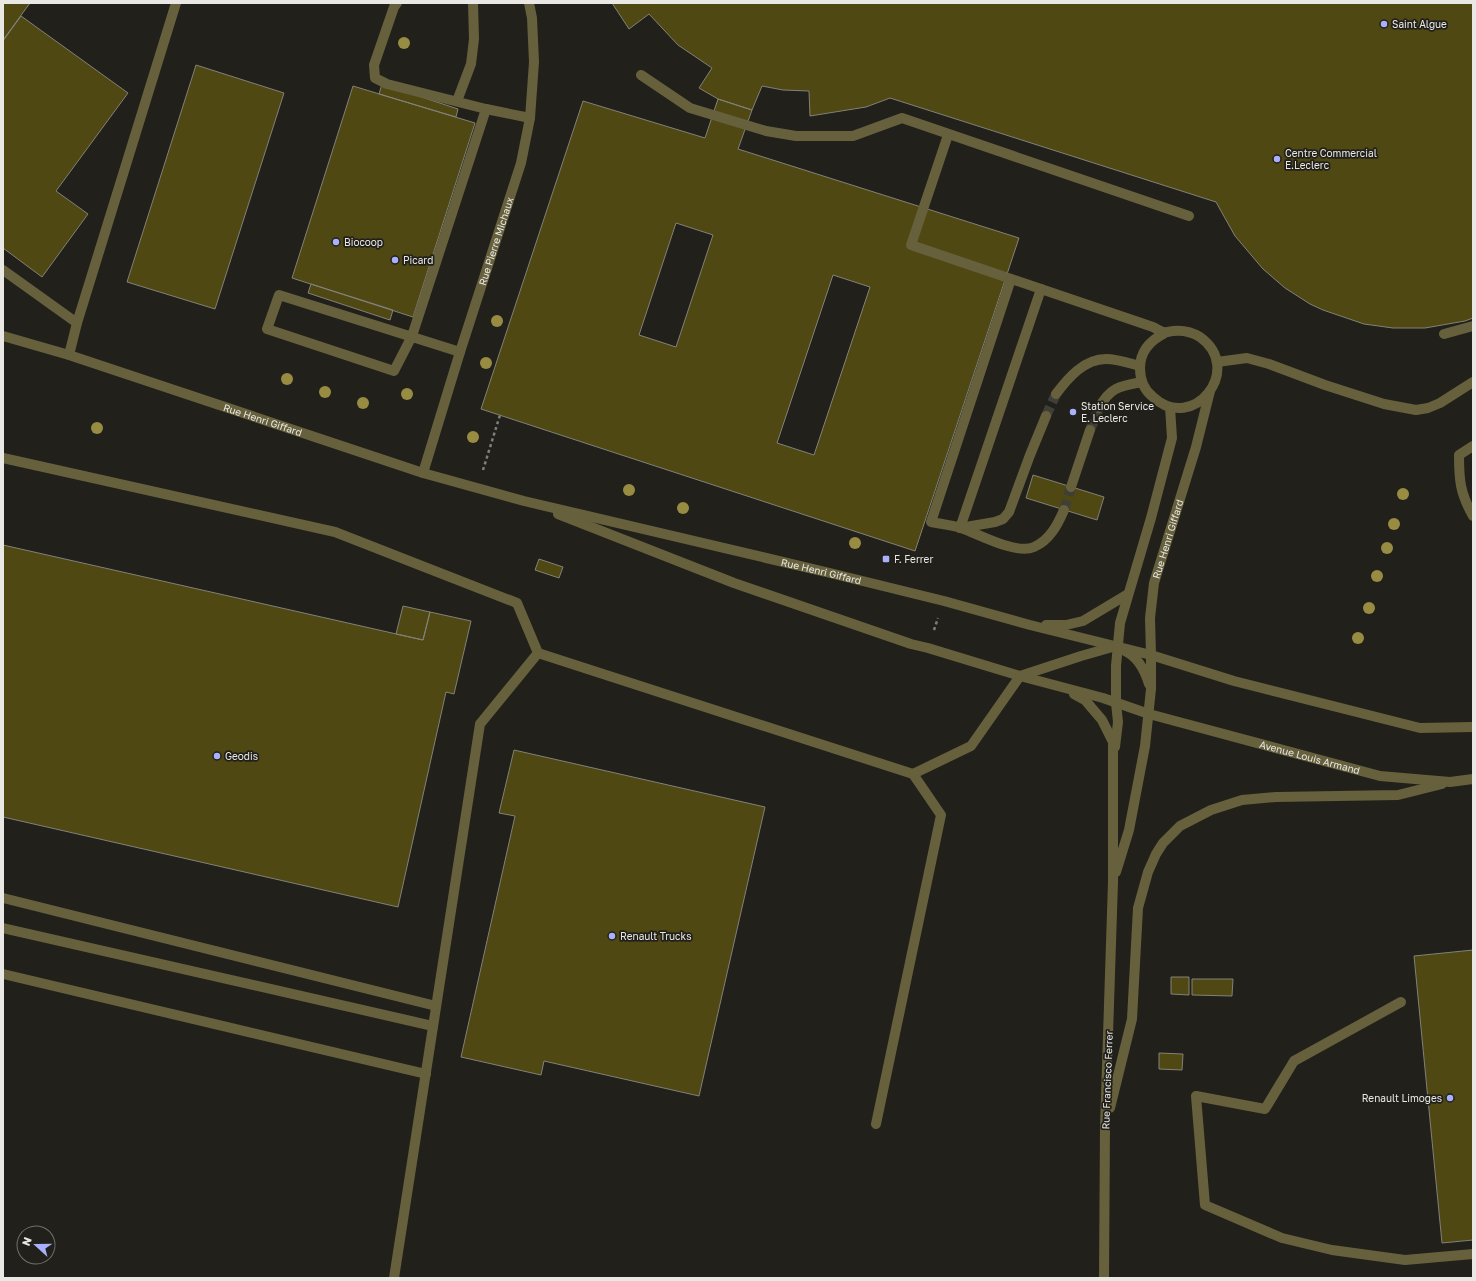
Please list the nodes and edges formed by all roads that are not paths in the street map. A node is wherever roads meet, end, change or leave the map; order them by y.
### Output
1 (176, 3) edge
2 (397, 3) edge
3 (473, 3) edge
4 (529, 3) edge
5 (641, 76) dead end
6 (457, 102) junction
7 (486, 109) junction
8 (530, 118) junction
9 (948, 135) junction
10 (1189, 216) dead end
11 (3, 270) edge
12 (1011, 279) junction
13 (1041, 289) junction
14 (77, 323) junction
15 (1473, 326) edge
16 (1165, 332) junction
17 (1444, 334) dead end
18 (3, 336) edge
19 (412, 336) junction
20 (460, 352) junction
21 (69, 355) junction
22 (1217, 362) junction
23 (1140, 366) junction
24 (1142, 382) junction
25 (1473, 382) edge
26 (1210, 391) junction
27 (1056, 394) tunnel mouth
28 (1170, 407) junction
29 (1099, 408) tunnel mouth
30 (1046, 416) tunnel mouth
31 (1090, 430) tunnel mouth
32 (1473, 446) edge
33 (3, 458) edge
34 (423, 473) junction
35 (1071, 487) tunnel mouth
36 (524, 501) junction
37 (1064, 510) tunnel mouth
38 (1473, 516) edge
39 (960, 528) junction
40 (1128, 594) junction
41 (1030, 625) junction
42 (1117, 646) junction
43 (538, 653) junction
44 (1151, 655) junction
45 (1020, 676) junction
46 (1062, 686) junction
47 (1150, 690) junction
48 (1116, 703) junction
49 (1149, 714) junction
50 (1473, 727) edge
51 (1113, 764) junction
52 (913, 774) junction
53 (1473, 779) edge
54 (1450, 782) junction
55 (1113, 882) junction
56 (3, 898) edge
57 (3, 928) edge
58 (3, 974) edge
59 (1401, 1002) dead end
60 (436, 1006) junction
61 (433, 1026) junction
62 (426, 1074) junction
63 (876, 1124) dead end
64 (1105, 1127) junction
65 (1473, 1254) edge
66 (394, 1278) edge
67 (1104, 1278) edge

1 - 14 street
2 - 6 street
3 - 6 street
4 - 8 street, Rue Pierre Michaux
5 - 9 street
6 - 7 street
7 - 8 street
7 - 19 street
8 - 20 street, Rue Pierre Michaux
9 - 10 street
9 - 12 street
11 - 14 street
12 - 13 street
12 - 39 street
13 - 16 street
13 - 39 street
14 - 21 street
15 - 17 street
16 - 22 street
16 - 23 street
18 - 21 street, Rue Henri Giffard
19 - 19 street
19 - 20 street
20 - 34 street, Rue Pierre Michaux
21 - 34 street, Rue Henri Giffard
22 - 25 street
22 - 26 street
23 - 24 street
23 - 27 street
24 - 28 street
24 - 29 street
26 - 28 street
26 - 44 street, Rue Henri Giffard
28 - 40 street, Rue Henri Giffard
30 - 39 street
31 - 35 street
32 - 38 street
33 - 43 street
34 - 36 street, Rue Henri Giffard
36 - 41 street, Rue Henri Giffard
36 - 45 street, Rue Henri Giffard
37 - 39 street
40 - 41 street
40 - 42 street, Rue Henri Giffard
41 - 42 street, Rue Henri Giffard
42 - 44 street, Rue Henri Giffard
42 - 45 street
42 - 47 street
42 - 48 street
43 - 52 street
43 - 60 street
44 - 47 street
44 - 50 street
45 - 46 street, Rue Henri Giffard
45 - 52 street
46 - 48 street, Rue Henri Giffard
46 - 51 street
47 - 49 street
48 - 49 street, Rue Henri Giffard
48 - 51 street
49 - 54 street, Avenue Louis Armand
49 - 55 street
51 - 55 street
52 - 63 street
53 - 54 street, Avenue Louis Armand
54 - 64 street
55 - 64 street, Rue Francisco Ferrer
56 - 60 street
57 - 61 street
58 - 62 street
59 - 65 street
60 - 61 street
61 - 62 street
62 - 66 street
64 - 67 street, Rue Francisco Ferrer

